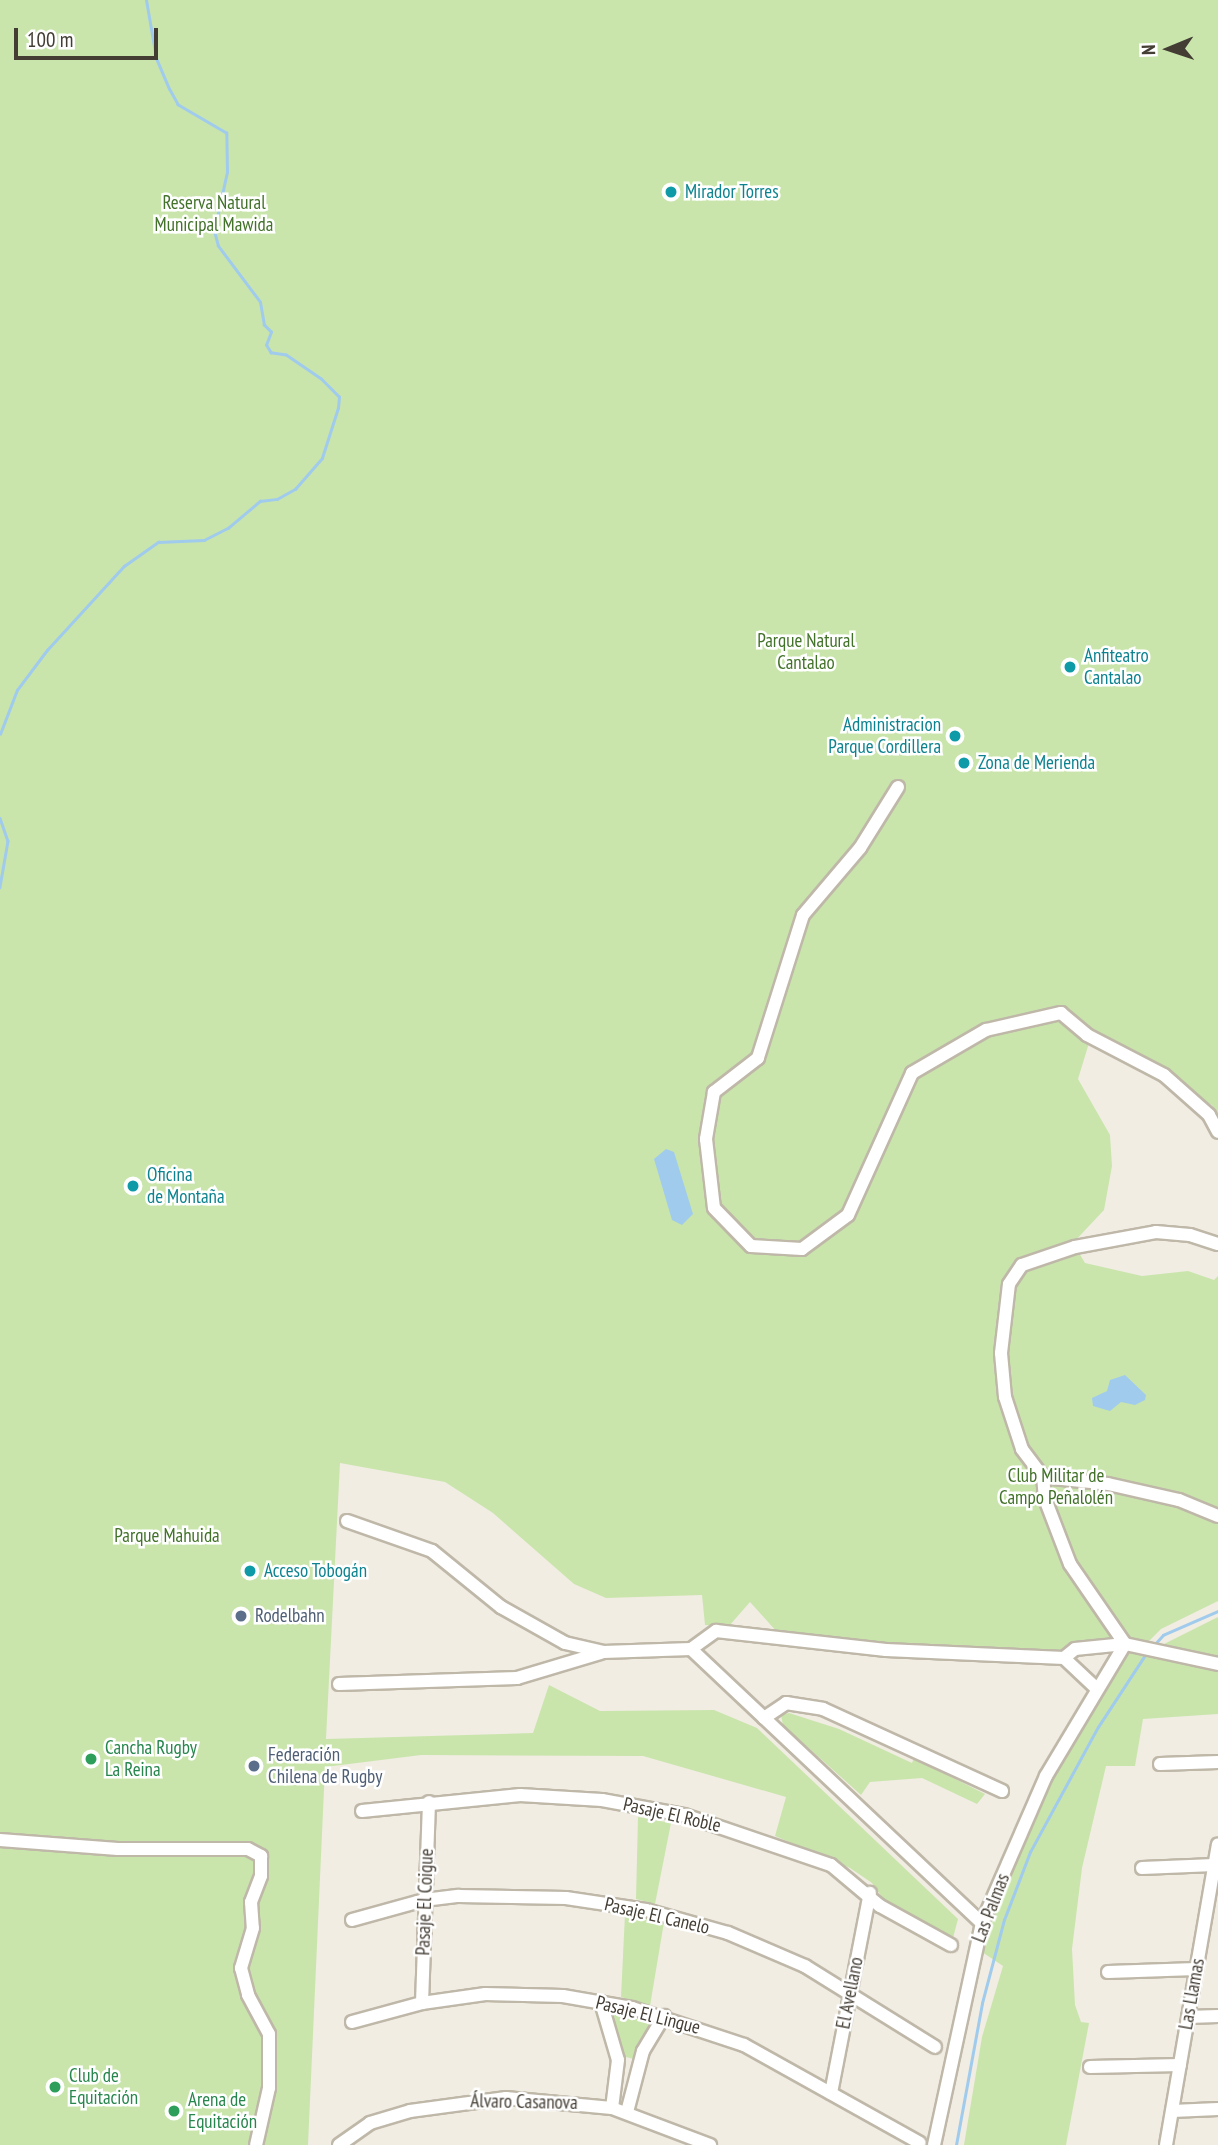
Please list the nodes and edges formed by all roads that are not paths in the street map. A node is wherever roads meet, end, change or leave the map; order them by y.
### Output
1 (898, 787) dead end
2 (1218, 1132) edge
3 (1218, 1244) edge
4 (1043, 1477) junction
5 (1218, 1516) edge
6 (347, 1521) dead end
7 (1125, 1644) junction
8 (691, 1649) junction
9 (603, 1652) junction
10 (1064, 1658) junction
11 (1218, 1664) edge
12 (339, 1684) dead end
13 (1096, 1688) junction
14 (764, 1718) junction
15 (1218, 1762) edge
16 (1160, 1764) dead end
17 (1002, 1791) dead end
18 (429, 1802) junction
19 (362, 1811) dead end
20 (0, 1840) edge
21 (1218, 1844) edge
22 (1214, 1865) junction
23 (1142, 1868) dead end
24 (870, 1893) junction
25 (424, 1900) junction
26 (352, 1920) dead end
27 (1211, 1921) edge
28 (982, 1923) junction
29 (951, 1945) dead end
30 (1196, 1969) junction
31 (1108, 1972) dead end
32 (850, 1993) junction
33 (601, 2002) junction
34 (422, 2003) junction
35 (664, 2016) junction
36 (1218, 2016) edge
37 (1188, 2017) junction
38 (352, 2022) dead end
39 (934, 2047) dead end
40 (1180, 2065) junction
41 (1090, 2067) dead end
42 (831, 2094) junction
43 (612, 2108) junction
44 (1218, 2109) edge
45 (1172, 2111) junction
46 (627, 2112) junction
47 (920, 2143) dead end
48 (256, 2145) edge
49 (339, 2145) edge
50 (710, 2145) edge
51 (934, 2145) edge
52 (1166, 2145) edge

1 - 2 street
3 - 4 street
4 - 5 street
4 - 7 street
6 - 9 street
7 - 10 street
7 - 11 street
7 - 13 street, Las Palmas
8 - 9 street
8 - 10 street
8 - 14 street
9 - 12 street
10 - 13 street
13 - 28 street, Las Palmas
14 - 17 street
14 - 28 street
15 - 16 street
18 - 19 street, Pasaje El Roble
18 - 24 street, Pasaje El Roble
18 - 25 street, Pasaje El Coigue
20 - 48 street
21 - 22 street, Las Llamas
22 - 23 street
22 - 27 street, Las Llamas
24 - 29 street, Pasaje El Roble
24 - 32 street, El Avellano
25 - 26 street, Pasaje El Canelo
25 - 32 street, Pasaje El Canelo
25 - 34 street, Pasaje El Coigue
27 - 30 street, Las Llamas
28 - 51 street, Las Palmas
30 - 31 street
30 - 37 street, Las Llamas
32 - 39 street, Pasaje El Canelo
32 - 42 street, El Avellano
33 - 34 street, Pasaje El Lingue
33 - 35 street, Pasaje El Lingue
33 - 43 street
34 - 38 street, Pasaje El Lingue
35 - 42 street, Pasaje El Lingue
35 - 46 street
36 - 37 street
37 - 40 street, Las Llamas
40 - 41 street
40 - 45 street, Las Llamas
42 - 47 street, Pasaje El Lingue
43 - 46 street, Álvaro Casanova
43 - 49 street, Álvaro Casanova
44 - 45 street
45 - 52 street, Las Llamas
46 - 50 street, Álvaro Casanova

